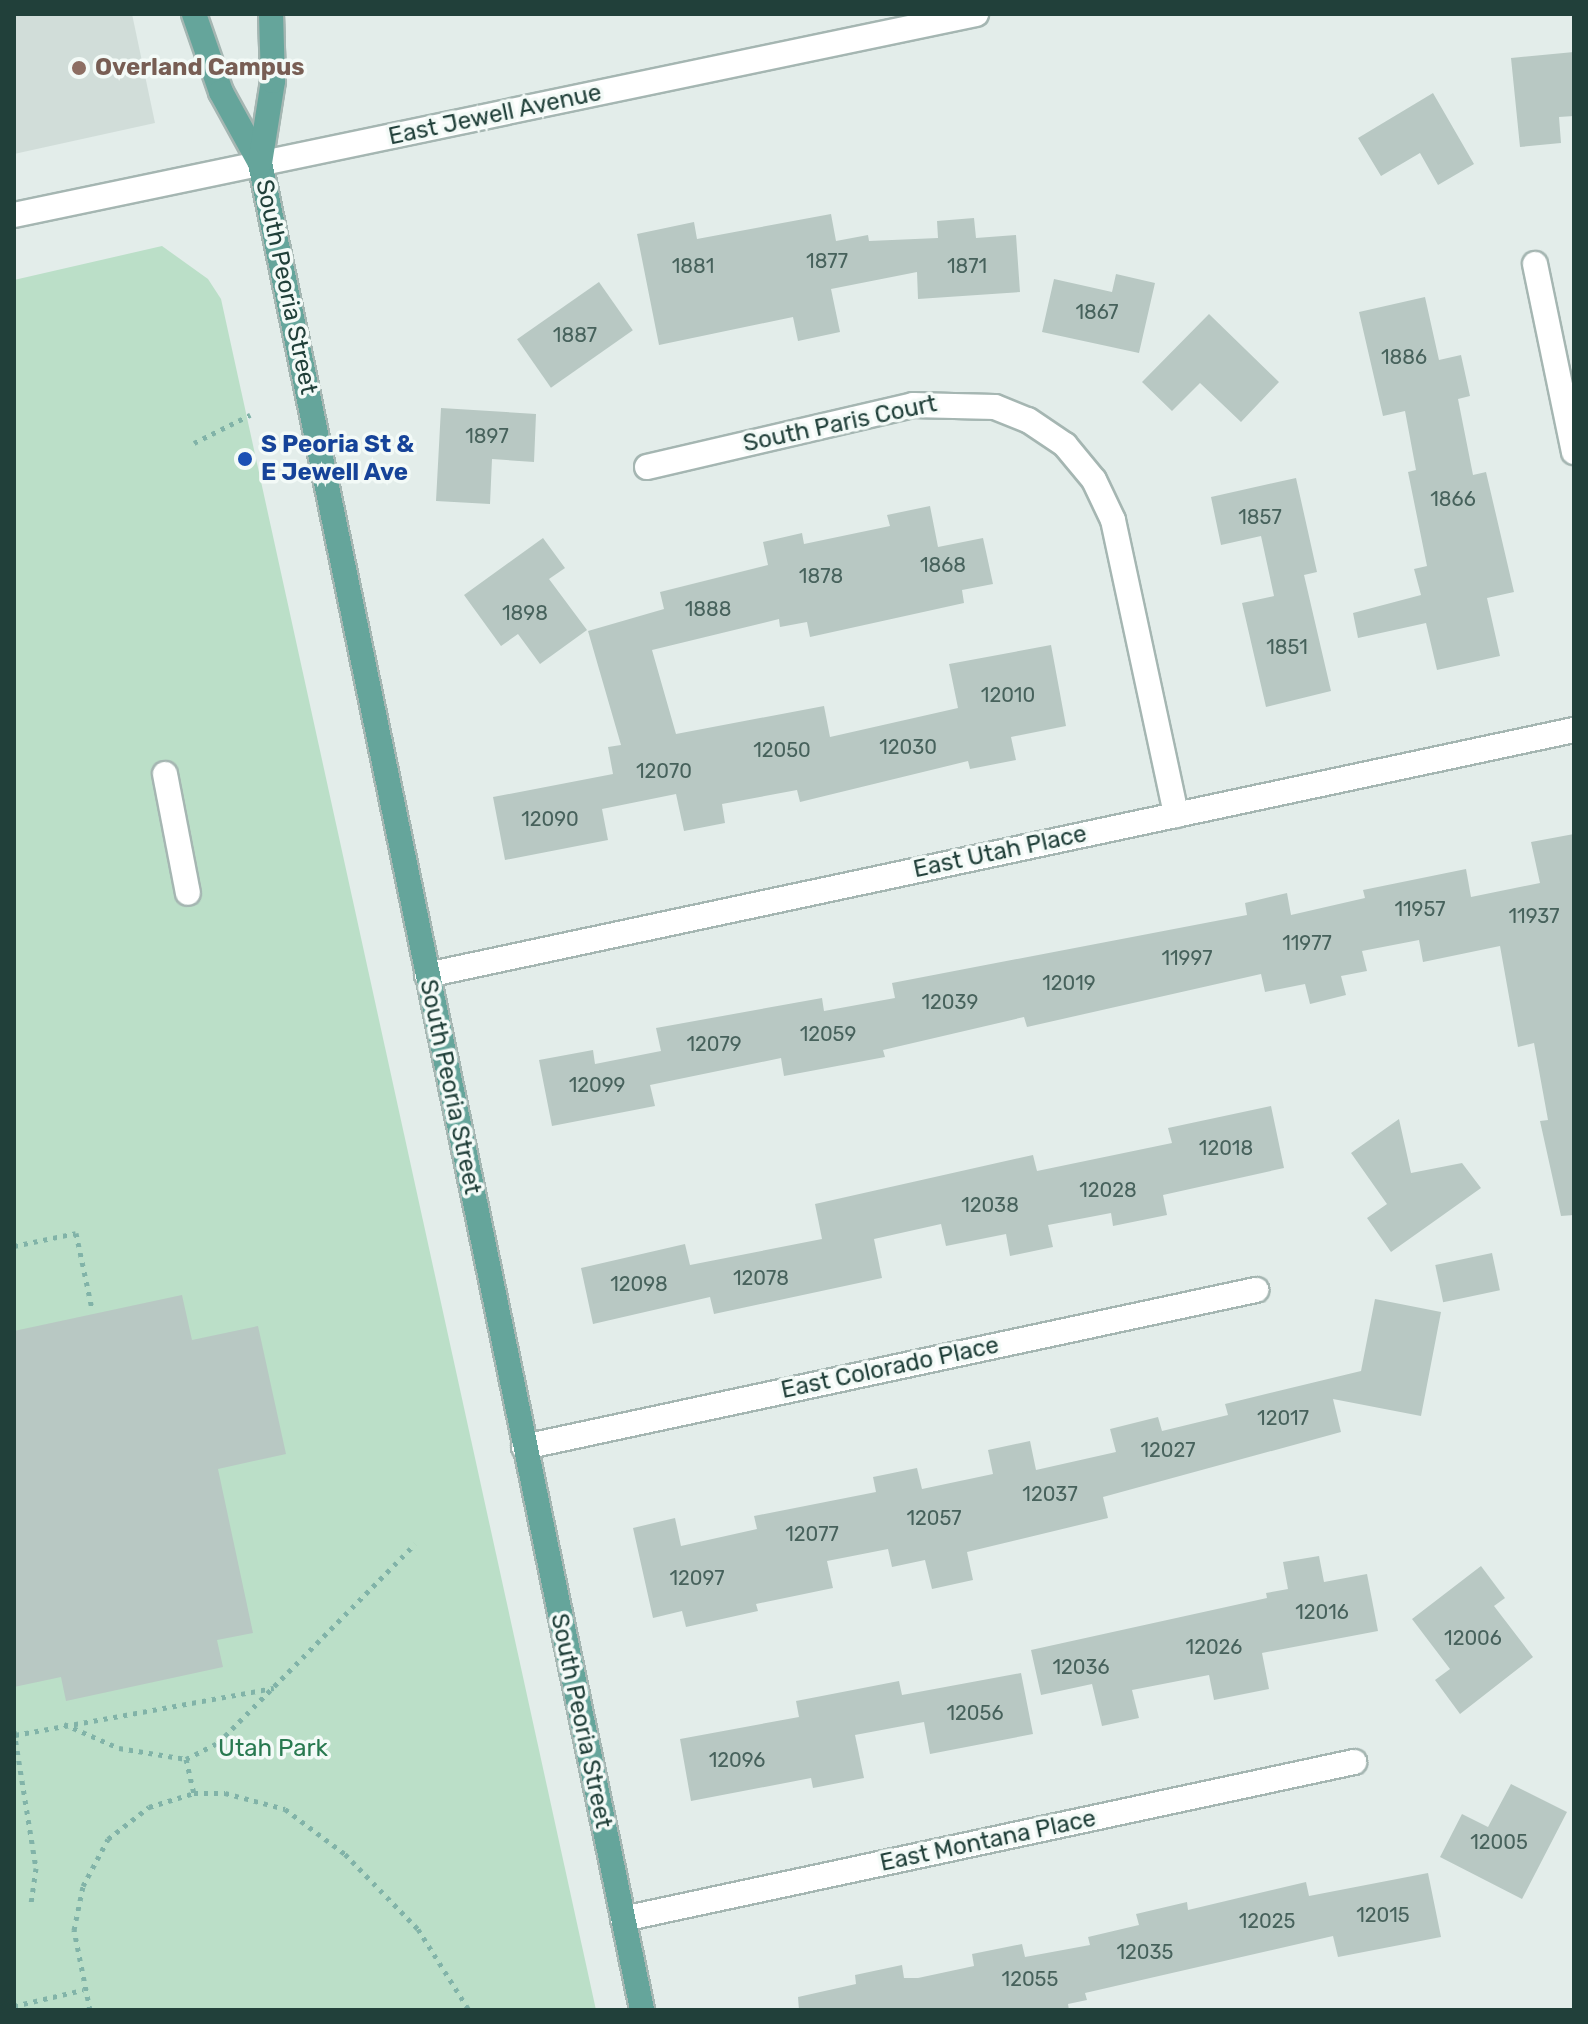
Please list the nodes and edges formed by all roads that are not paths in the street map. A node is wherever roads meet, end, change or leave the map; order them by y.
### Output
1 (194, 14) edge
2 (271, 14) edge
3 (976, 14) edge
4 (260, 163) junction
5 (14, 215) edge
6 (1535, 264) dead end
7 (1574, 452) edge
8 (647, 467) dead end
9 (1574, 730) edge
10 (165, 774) dead end
11 (1176, 815) junction
12 (188, 893) dead end
13 (427, 975) junction
14 (1256, 1290) dead end
15 (524, 1447) junction
16 (1354, 1762) dead end
17 (623, 1919) junction
18 (642, 2010) edge

1 - 4 main road, South Peoria Street
2 - 4 main road, South Peoria Street
3 - 4 street, East Jewell Avenue
4 - 5 street, East Jewell Avenue
4 - 13 main road, South Peoria Street
6 - 7 street
8 - 11 street, South Paris Court
9 - 11 street, East Utah Place
10 - 12 street
11 - 13 street, East Utah Place
13 - 15 main road, South Peoria Street
14 - 15 street, East Colorado Place
15 - 17 main road, South Peoria Street
16 - 17 street, East Montana Place
17 - 18 main road, South Peoria Street

